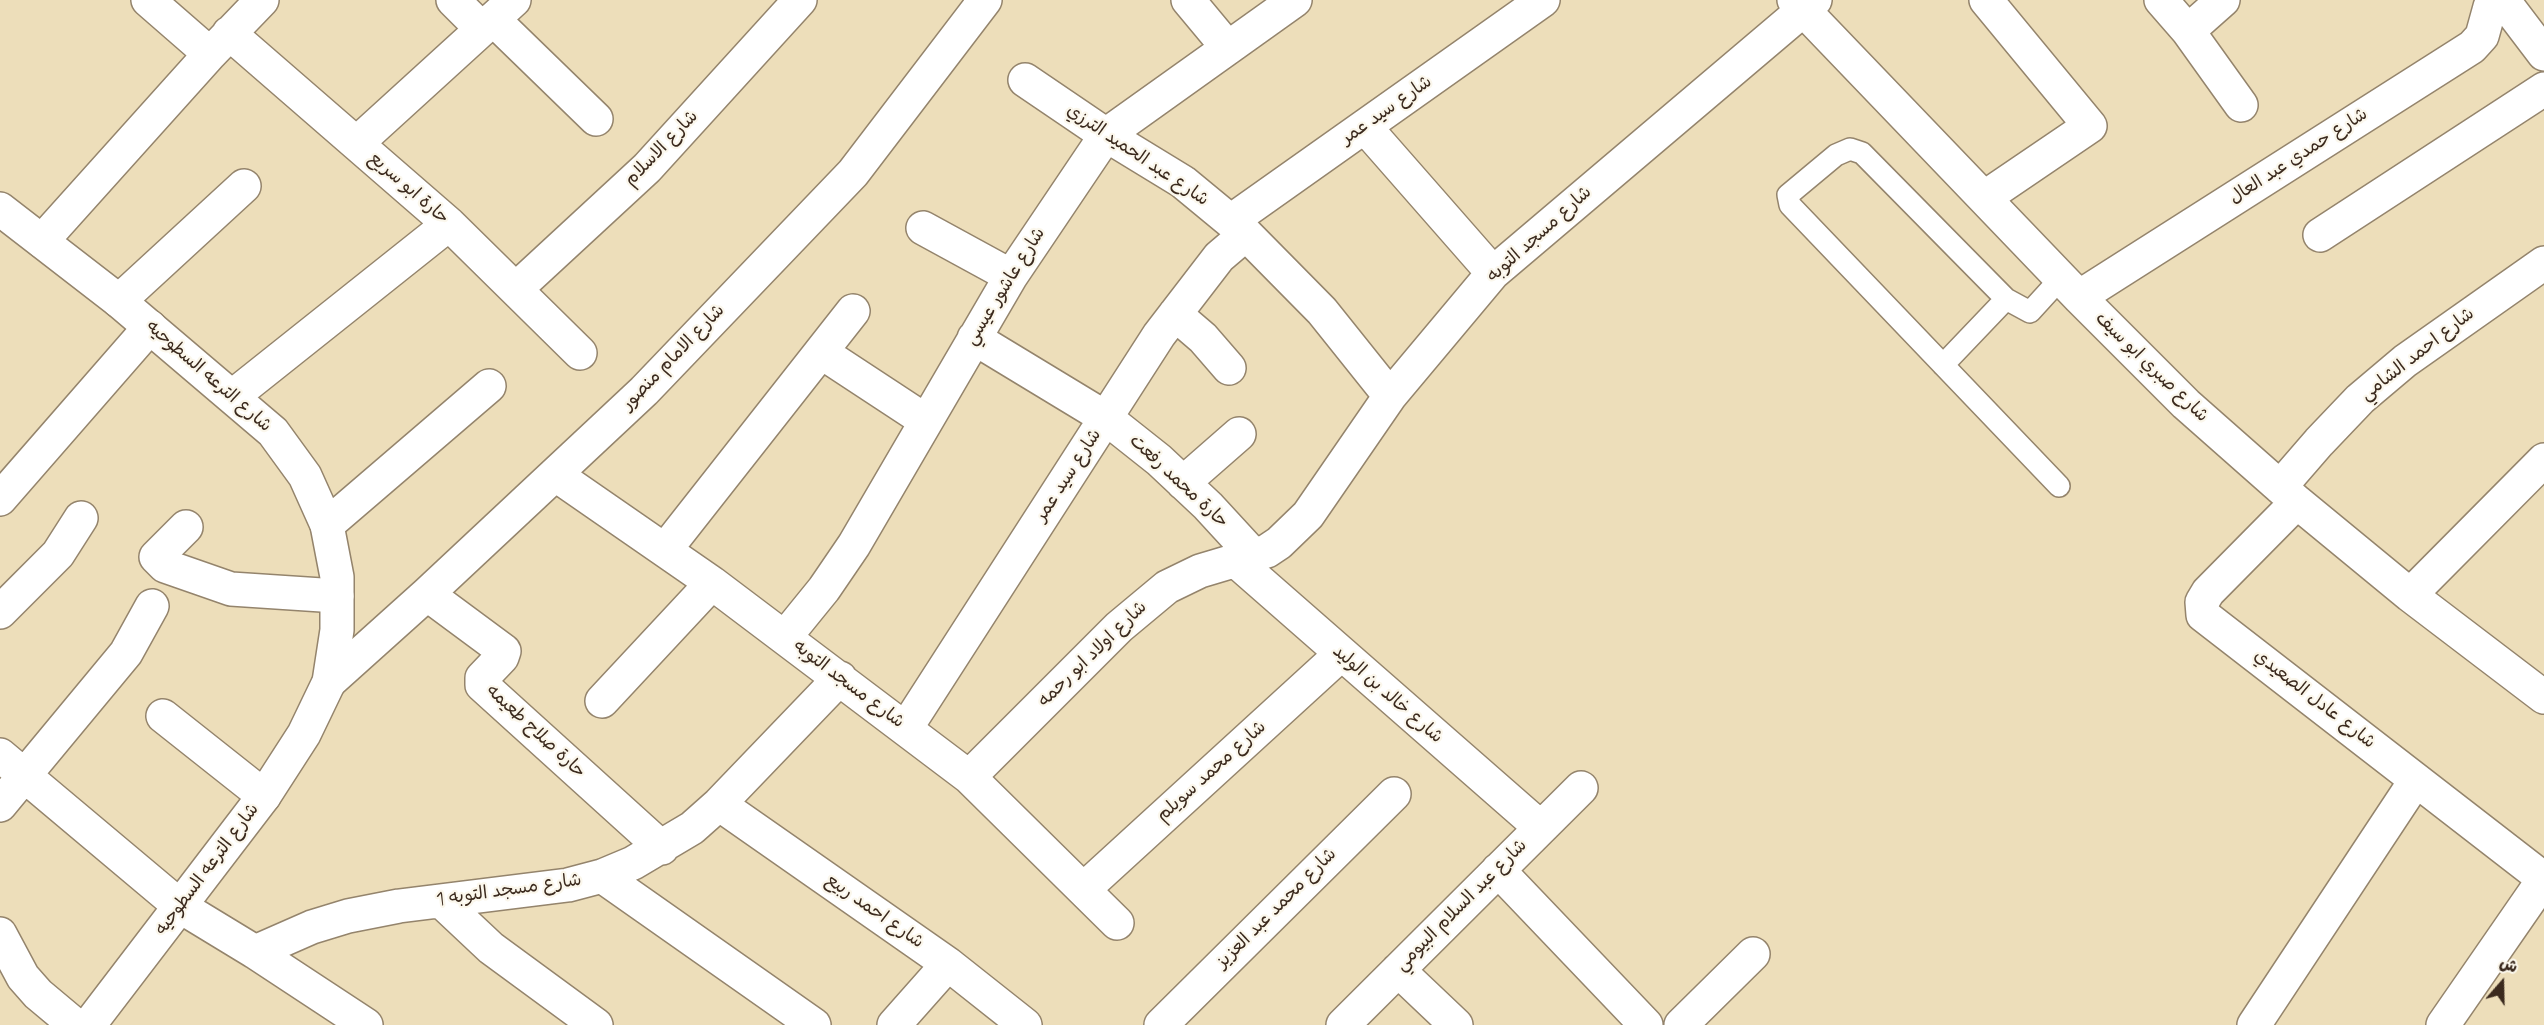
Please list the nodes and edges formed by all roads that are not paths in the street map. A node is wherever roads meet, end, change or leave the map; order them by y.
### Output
1 (148, 0) edge
2 (261, 0) edge
3 (453, 0) edge
4 (800, 0) edge
5 (985, 0) edge
6 (1188, 0) edge
7 (1295, 0) edge
8 (1543, 0) edge
9 (1986, 0) edge
10 (2162, 0) edge
11 (2223, 0) edge
12 (2498, 0) edge
13 (2503, 0) edge
14 (1803, 3) edge
15 (496, 16) edge
16 (2188, 31) junction
17 (220, 43) junction
18 (1228, 48) junction
19 (2544, 54) edge
20 (1025, 80) dead end
21 (2544, 89) edge
22 (2241, 105) dead end
23 (596, 119) dead end
24 (1365, 127) junction
25 (1106, 135) junction
26 (357, 143) junction
27 (244, 186) dead end
28 (1984, 198) junction
29 (0, 209) edge
30 (449, 224) junction
31 (1238, 227) junction
32 (923, 228) dead end
33 (2320, 235) dead end
34 (42, 242) junction
35 (2544, 263) edge
36 (1493, 273) junction
37 (1011, 276) junction
38 (2070, 287) junction
39 (516, 289) junction
40 (2006, 299) junction
41 (119, 301) junction
42 (853, 311) dead end
43 (1175, 314) junction
44 (150, 327) junction
45 (974, 338) junction
46 (821, 352) junction
47 (580, 353) dead end
48 (1943, 364) junction
49 (1229, 368) dead end
50 (489, 386) dead end
51 (233, 396) junction
52 (1390, 396) junction
53 (1106, 418) junction
54 (926, 421) junction
55 (1239, 434) dead end
56 (2544, 460) edge
57 (556, 475) junction
58 (1183, 483) junction
59 (2059, 486) dead end
60 (2289, 495) junction
61 (0, 500) edge
62 (81, 518) dead end
63 (327, 525) junction
64 (186, 527) dead end
65 (665, 550) junction
66 (1244, 558) junction
67 (712, 583) junction
68 (427, 594) junction
69 (2410, 595) junction
70 (337, 596) junction
71 (152, 606) dead end
72 (0, 612) edge
73 (785, 637) junction
74 (1340, 655) junction
75 (840, 678) junction
76 (328, 682) junction
77 (2544, 698) edge
78 (602, 701) dead end
79 (163, 716) dead end
80 (906, 728) junction
81 (12, 766) edge
82 (969, 777) junction
83 (2416, 780) junction
84 (1581, 788) dead end
85 (1394, 794) dead end
86 (264, 796) junction
87 (719, 804) junction
88 (0, 805) edge
89 (1541, 828) junction
90 (662, 848) junction
91 (1498, 870) junction
92 (602, 876) junction
93 (2544, 879) edge
94 (1084, 889) junction
95 (441, 901) junction
96 (181, 907) junction
97 (1117, 923) dead end
98 (0, 934) edge
99 (255, 952) junction
100 (1753, 954) dead end
101 (948, 964) junction
102 (1398, 970) junction
103 (75, 1025) edge
104 (89, 1025) edge
105 (366, 1025) edge
106 (596, 1025) edge
107 (813, 1025) edge
108 (894, 1025) edge
109 (1025, 1025) edge
110 (1161, 1025) edge
111 (1343, 1025) edge
112 (1456, 1025) edge
113 (1646, 1025) edge
114 (1681, 1025) edge
115 (2254, 1025) edge
116 (2443, 1025) edge

1 - 17 street, حارة ابو سريع
2 - 17 street
3 - 15 street
4 - 39 street, شارع الاسلام
5 - 57 street, شارع الامام منصور
6 - 18 street
7 - 18 street, شارع عاشور عيسي
8 - 24 street, شارع سيد عمر
9 - 28 street
10 - 16 street
11 - 16 street
12 - 38 street, شارع حمدي عبد العال
13 - 19 street
14 - 28 street, شارع صبري ابو سيف
14 - 36 street, شارع مسجد التوبه
15 - 23 street
15 - 26 street
16 - 22 street
17 - 26 street, حارة ابو سريع
17 - 34 street
18 - 25 street, شارع عاشور عيسي
20 - 25 street, شارع عبد الحميد الترزي
21 - 33 street
24 - 31 street, شارع سيد عمر
24 - 36 street
25 - 31 street, شارع عبد الحميد الترزي
25 - 37 street, شارع عاشور عيسي
26 - 30 street, حارة ابو سريع
27 - 41 street
28 - 38 street, شارع صبري ابو سيف
29 - 34 street, شارع الترعه السطوحيه
30 - 39 street, حارة ابو سريع
30 - 51 street
31 - 43 street, شارع سيد عمر
31 - 52 street, شارع عبد الحميد الترزي
32 - 37 street
34 - 41 street, شارع الترعه السطوحيه
35 - 60 street, شارع احمد الشامي
36 - 52 street, شارع مسجد التوبه
37 - 45 street, شارع عاشور عيسي
38 - 40 lane
38 - 60 street, شارع صبري ابو سيف
39 - 47 street, حارة ابو سريع
40 - 48 lane
40 - 48 lane
41 - 44 street, شارع الترعه السطوحيه
42 - 46 street
43 - 49 street
43 - 53 street, شارع سيد عمر
44 - 51 street, شارع الترعه السطوحيه
44 - 61 street
45 - 53 street, حارة محمد رفعت
45 - 54 street, شارع عاشور عيسي
46 - 54 street
46 - 65 street
48 - 59 lane
50 - 63 street
51 - 63 street, شارع الترعه السطوحيه
52 - 66 street, شارع مسجد التوبه
53 - 58 street, حارة محمد رفعت
53 - 80 street, شارع سيد عمر
54 - 73 street, شارع عاشور عيسي
55 - 58 street
56 - 69 street
57 - 65 street, شارع مسجد التوبه
57 - 68 street, شارع الامام منصور
58 - 66 street, حارة محمد رفعت
60 - 69 street, شارع صبري ابو سيف
60 - 83 street, شارع عادل الصعيدي
62 - 72 street
63 - 70 street, شارع الترعه السطوحيه
64 - 70 street
65 - 67 street, شارع مسجد التوبه
66 - 74 street, شارع خالد بن الوليد
66 - 82 street, شارع اولاد ابو رحمه
67 - 73 street, شارع مسجد التوبه
67 - 78 street
68 - 76 street, شارع الامام منصور
68 - 90 street, حارة صلاح طعيمه
69 - 77 street, شارع صبري ابو سيف
70 - 76 street, شارع الترعه السطوحيه
71 - 81 street
73 - 75 street, شارع مسجد التوبه
74 - 89 street, شارع خالد بن الوليد
74 - 94 street, شارع محمد سويلم
75 - 80 street, شارع مسجد التوبه
75 - 87 street, شارع مسجد التوبه 1
76 - 86 street, شارع الترعه السطوحيه
79 - 86 street
80 - 82 street, شارع مسجد التوبه
81 - 88 street
81 - 96 street
82 - 94 street, شارع مسجد التوبه
83 - 93 street, شارع عادل الصعيدي
83 - 115 street
84 - 89 street, شارع عبد السلام البيومي
85 - 110 street, شارع محمد عبد العزيز
86 - 96 street, شارع الترعه السطوحيه
87 - 90 street, شارع مسجد التوبه 1
87 - 101 street, شارع احمد ربيع
89 - 91 street, شارع عبد السلام البيومي
90 - 92 street, شارع مسجد التوبه 1
91 - 102 street, شارع عبد السلام البيومي
91 - 113 street
92 - 95 street, شارع مسجد التوبه 1
92 - 107 street
93 - 116 street
94 - 97 street, شارع مسجد التوبه
95 - 99 street, شارع مسجد التوبه 1
95 - 106 street
96 - 99 street
96 - 104 street, شارع الترعه السطوحيه
98 - 103 street
99 - 105 street
100 - 114 street
101 - 108 street
101 - 109 street, شارع احمد ربيع
102 - 111 street, شارع عبد السلام البيومي
102 - 112 street

